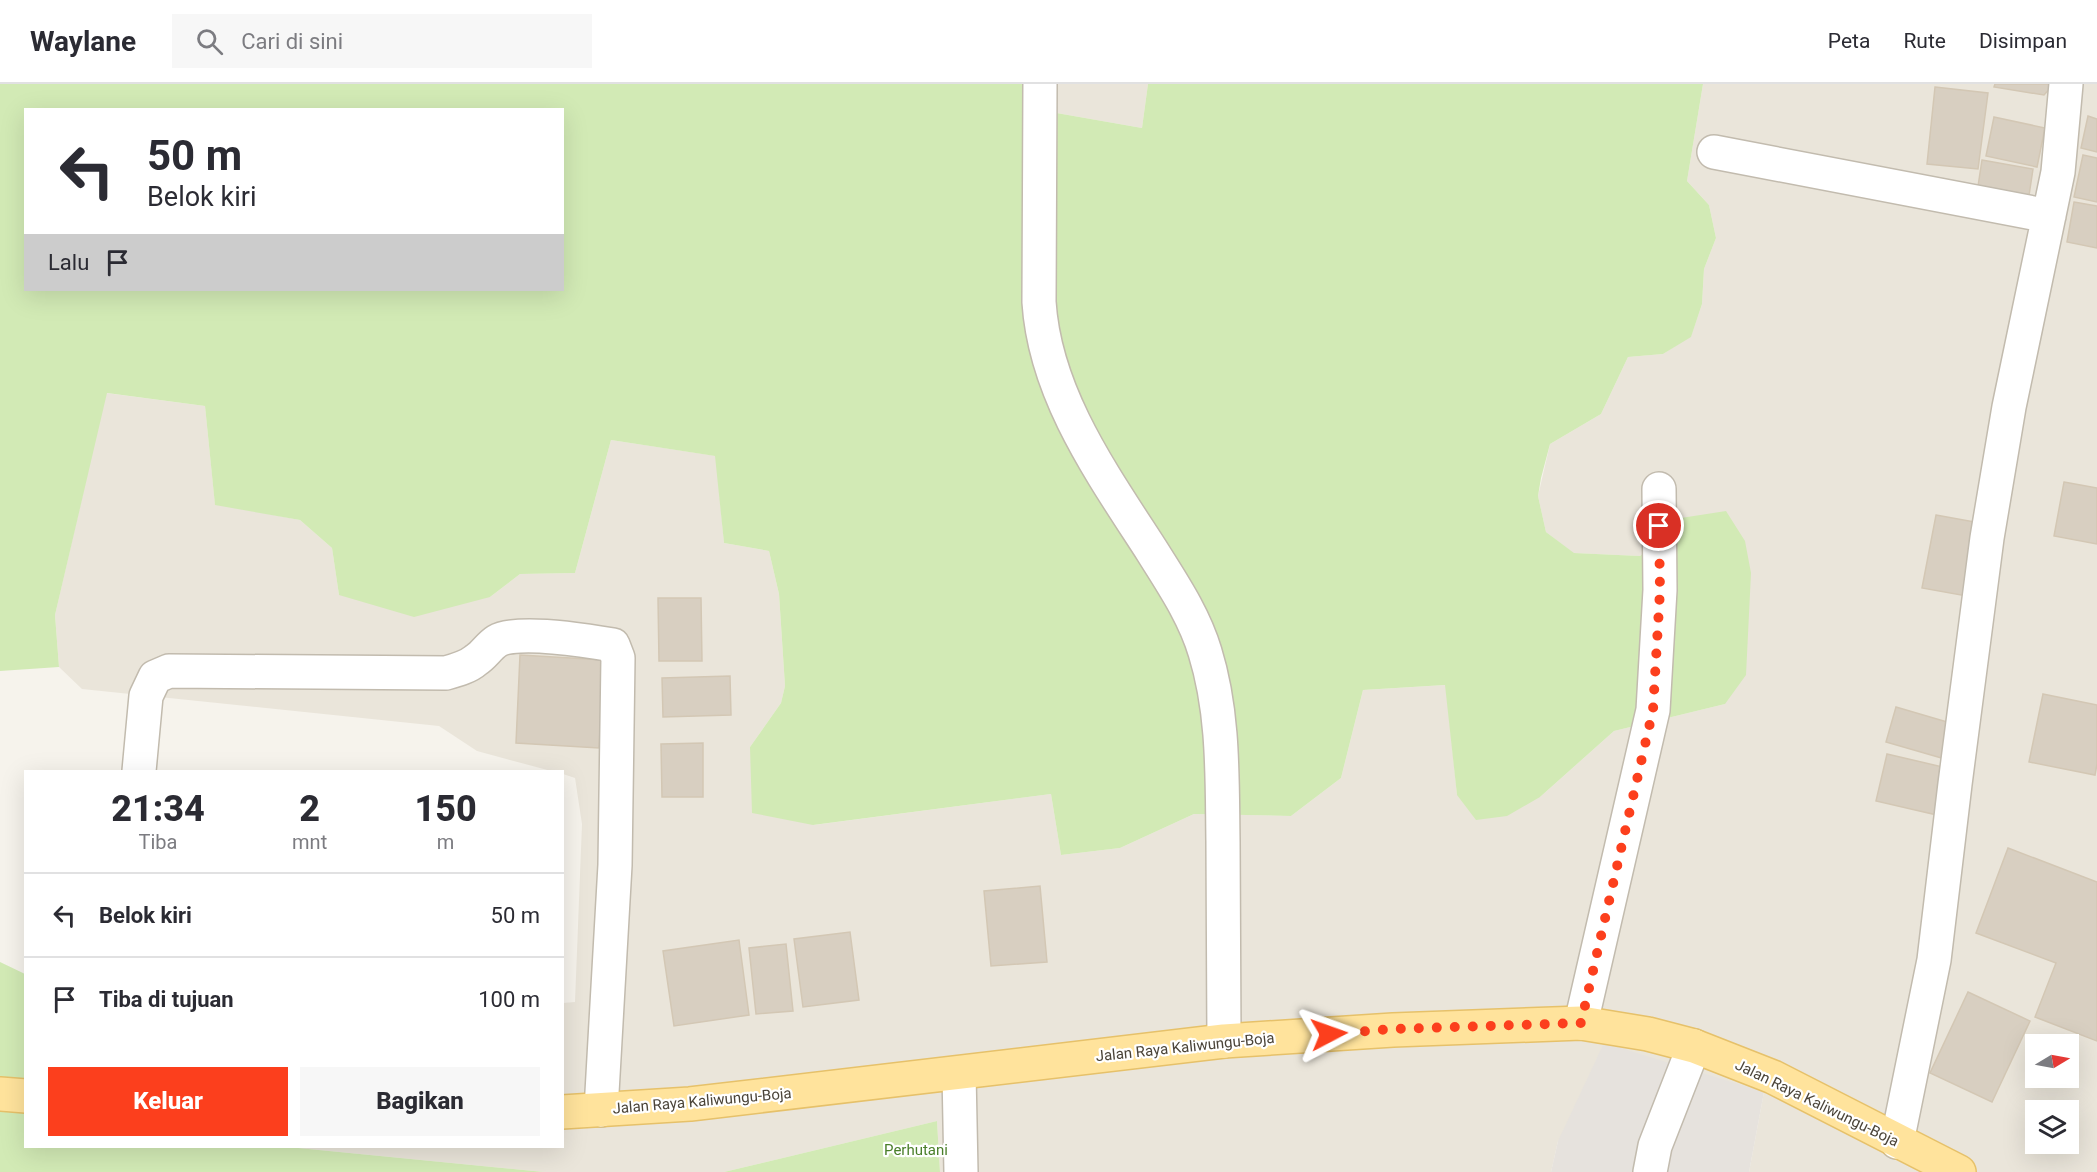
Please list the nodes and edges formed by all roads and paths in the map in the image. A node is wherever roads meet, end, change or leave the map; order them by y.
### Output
1 (1040, 84) edge
2 (2066, 84) edge
3 (1714, 152) dead end
4 (2049, 216) junction
5 (1659, 489) dead end
6 (139, 770) edge
7 (1581, 1023) junction
8 (1224, 1041) junction
9 (1694, 1046) junction
10 (959, 1073) junction
11 (0, 1094) edge
12 (24, 1096) edge
13 (601, 1110) junction
14 (564, 1112) edge
15 (1897, 1142) junction
16 (962, 1172) edge
17 (1650, 1172) edge
18 (1959, 1172) edge

1 - 8 street
2 - 4 street
3 - 4 street
4 - 15 street
5 - 7 street
6 - 13 street
7 - 8 main road, Jalan Raya Kaliwungu-Boja
7 - 9 main road, Jalan Raya Kaliwungu-Boja
8 - 10 main road, Jalan Raya Kaliwungu-Boja
9 - 15 main road, Jalan Raya Kaliwungu-Boja
9 - 17 street
10 - 13 main road, Jalan Raya Kaliwungu-Boja
10 - 16 street
11 - 12 main road
13 - 14 main road, Jalan Raya Kaliwungu-Boja
15 - 18 main road, Jalan Raya Kaliwungu-Boja

